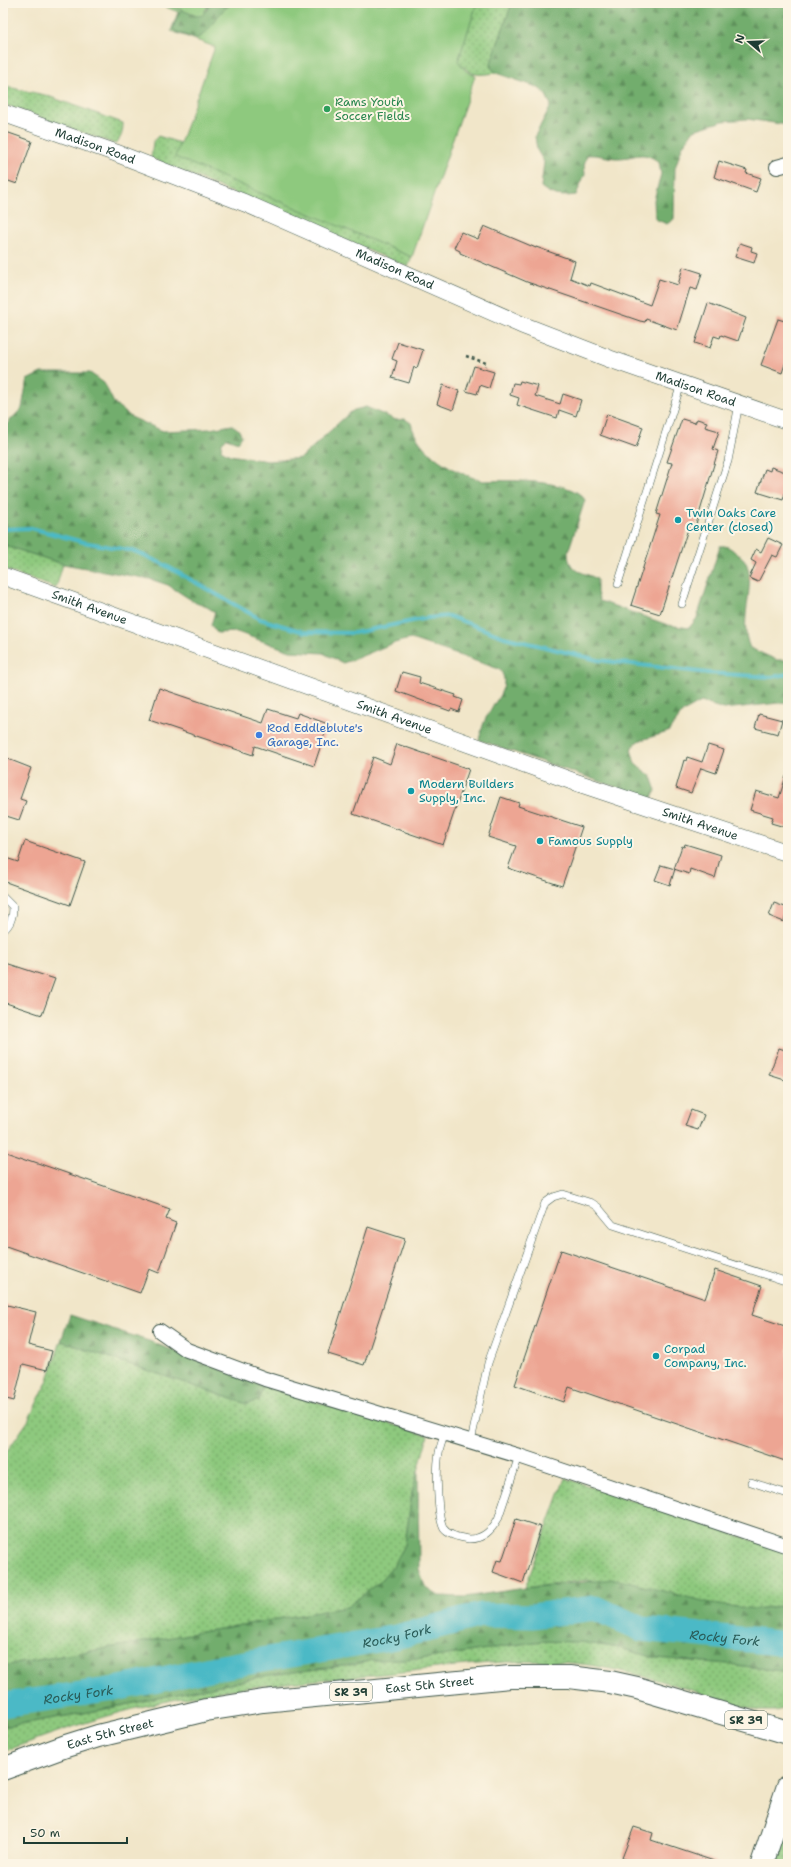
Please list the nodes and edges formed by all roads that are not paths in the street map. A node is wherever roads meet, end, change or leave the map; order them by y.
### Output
1 (4, 3) edge
2 (3, 6) edge
3 (3, 113) edge
4 (681, 384) junction
5 (739, 404) junction
6 (788, 421) edge
7 (3, 576) edge
8 (618, 584) dead end
9 (682, 604) dead end
10 (788, 853) edge
11 (3, 897) edge
12 (3, 931) edge
13 (788, 1282) edge
14 (160, 1331) dead end
15 (445, 1432) junction
16 (471, 1441) junction
17 (519, 1456) junction
18 (751, 1482) dead end
19 (788, 1494) edge
20 (788, 1546) edge
21 (788, 1733) edge
22 (3, 1769) edge
23 (788, 1786) edge
24 (762, 1864) edge

1 - 2 lane
3 - 4 street, Madison Road
4 - 5 street, Madison Road
4 - 8 lane
5 - 6 street, Madison Road
5 - 9 lane
7 - 10 street, Smith Avenue
11 - 12 lane
13 - 16 lane
14 - 15 street
15 - 16 street
15 - 17 lane
16 - 17 street
17 - 20 street
18 - 19 lane
21 - 22 main road, East 5th Street / SR 39
23 - 24 main road

